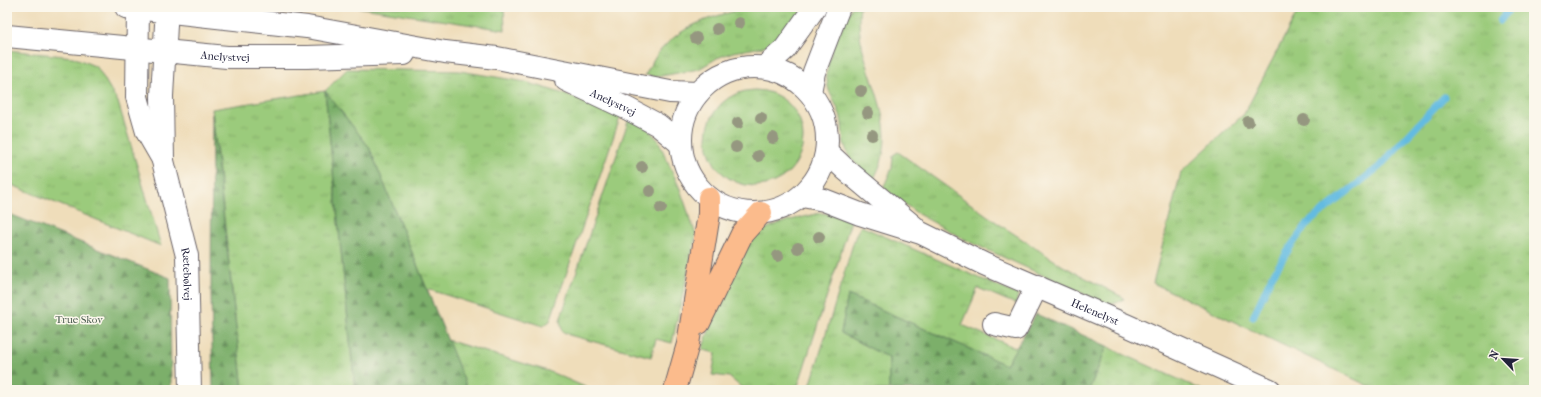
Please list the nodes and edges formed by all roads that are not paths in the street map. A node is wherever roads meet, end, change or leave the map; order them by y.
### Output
1 (134, 7) edge
2 (815, 7) edge
3 (839, 7) edge
4 (167, 9) edge
5 (7, 36) edge
6 (138, 49) junction
7 (164, 51) junction
8 (445, 52) junction
9 (540, 68) junction
10 (765, 68) junction
11 (810, 92) junction
12 (698, 93) junction
13 (681, 144) junction
14 (827, 152) junction
15 (163, 161) junction
16 (802, 196) junction
17 (709, 198) junction
18 (761, 213) junction
19 (921, 233) junction
20 (1037, 286) junction
21 (994, 324) dead end
22 (688, 344) junction
23 (190, 390) edge
24 (675, 390) edge
25 (1270, 390) edge

1 - 4 street, Anelystvej
1 - 6 street, Rætebølvej
2 - 10 street
3 - 11 street
4 - 7 street, Rætebølvej
4 - 8 street, Anelystvej
5 - 6 street, Anelystvej
6 - 7 street, Anelystvej
6 - 15 street, Rætebølvej
7 - 8 street, Anelystvej
7 - 15 street, Rætebølvej
8 - 9 street, Anelystvej
9 - 12 street, Anelystvej
9 - 13 street, Anelystvej
10 - 11 street
10 - 12 street
11 - 14 street
12 - 13 street
13 - 17 street
14 - 16 street
14 - 19 street, Helenelyst
15 - 23 street, Rætebølvej
16 - 18 street
16 - 19 street, Helenelyst
17 - 18 street
17 - 22 highway
18 - 22 highway
19 - 20 street, Helenelyst
20 - 21 street
20 - 25 street, Helenelyst
22 - 24 highway

